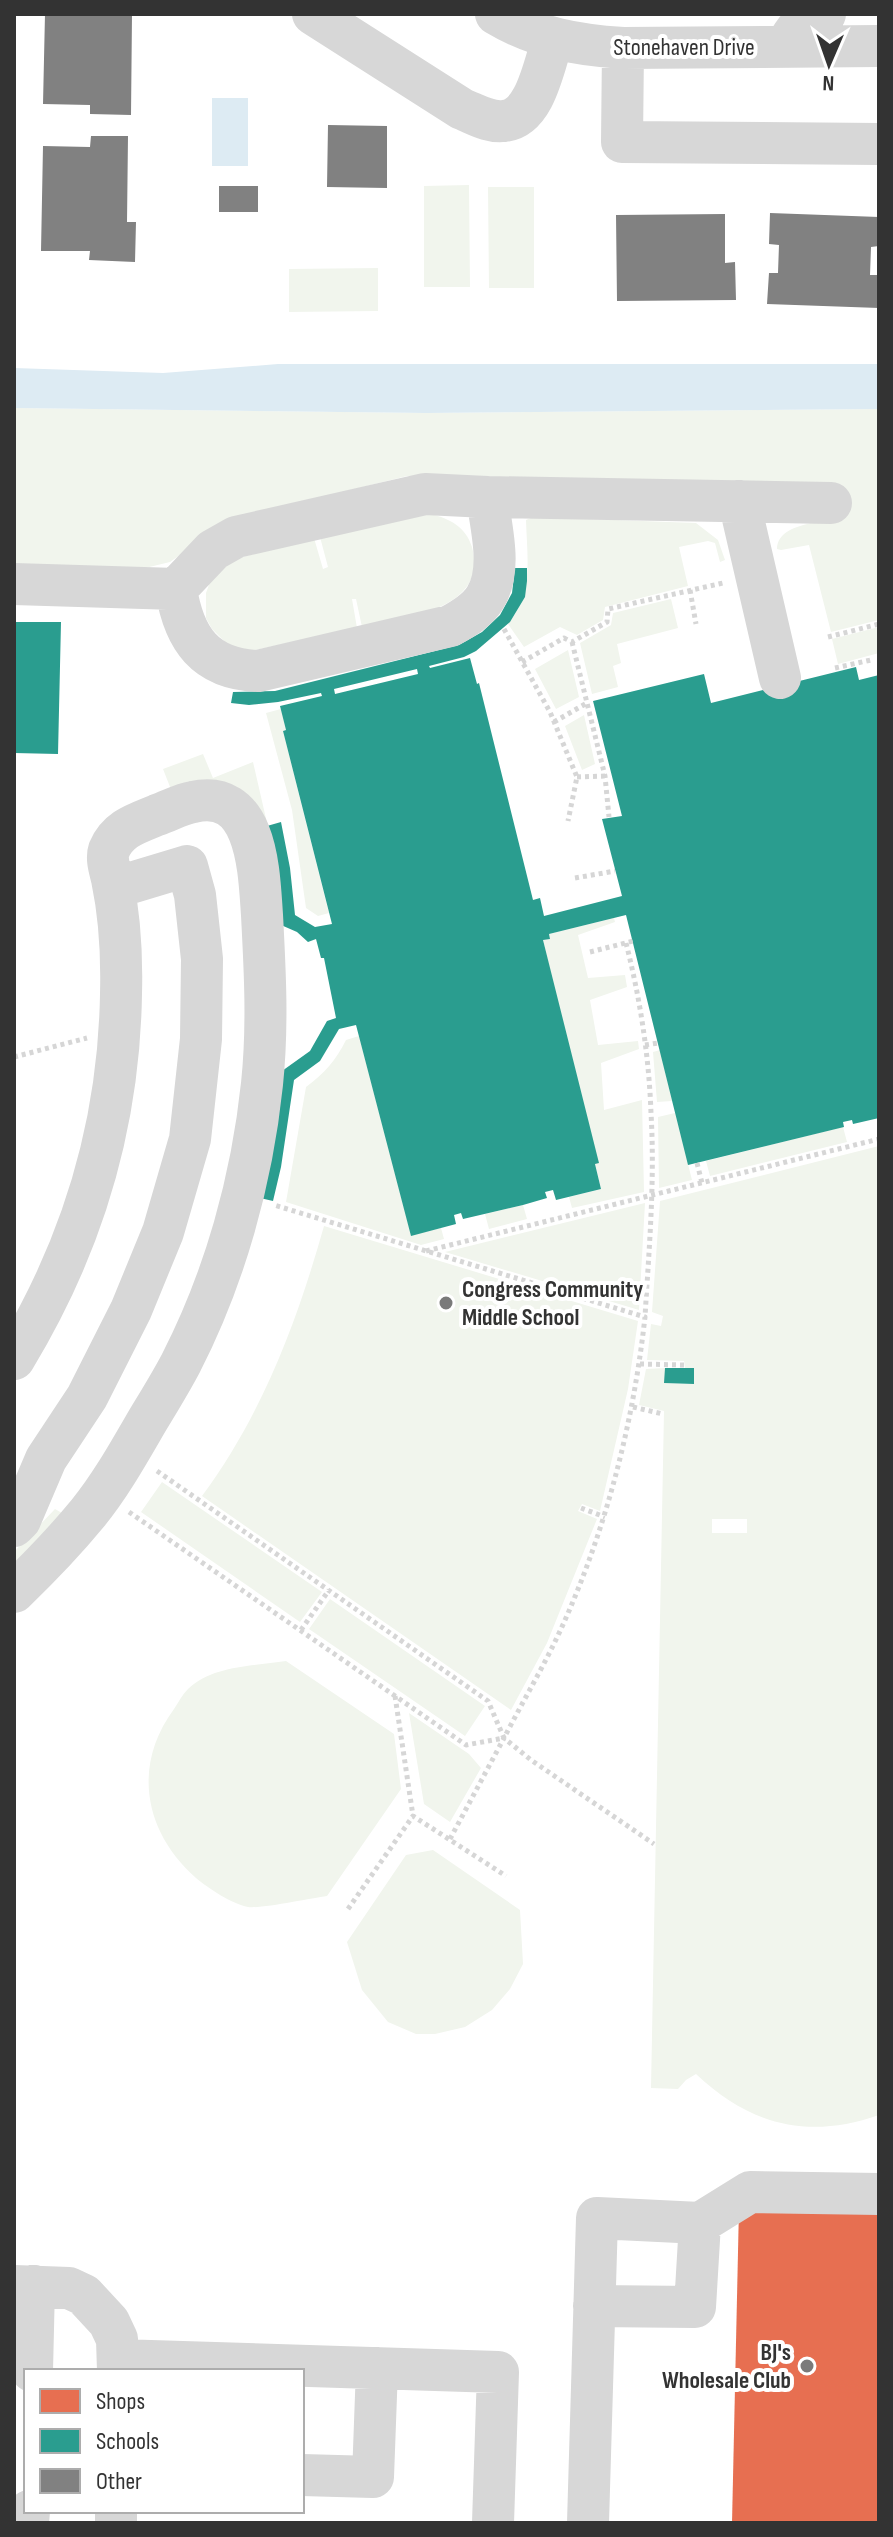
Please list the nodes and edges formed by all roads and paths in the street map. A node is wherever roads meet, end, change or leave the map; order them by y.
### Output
1 (313, 14) edge
2 (496, 14) edge
3 (825, 14) edge
4 (770, 36) edge
5 (553, 39) junction
6 (879, 46) edge
7 (623, 48) junction
8 (879, 144) edge
9 (487, 497) junction
10 (739, 501) junction
11 (831, 503) dead end
12 (14, 584) edge
13 (176, 589) junction
14 (696, 624) dead end
15 (879, 624) edge
16 (504, 628) dead end
17 (828, 637) dead end
18 (572, 642) junction
19 (871, 660) dead end
20 (522, 662) junction
21 (835, 668) dead end
22 (780, 678) dead end
23 (587, 703) junction
24 (554, 722) junction
25 (605, 776) junction
26 (577, 777) junction
27 (609, 817) dead end
28 (568, 821) dead end
29 (615, 871) dead end
30 (575, 878) dead end
31 (114, 888) junction
32 (590, 952) dead end
33 (90, 1038) dead end
34 (658, 1043) dead end
35 (645, 1045) junction
36 (14, 1057) edge
37 (879, 1139) edge
38 (697, 1163) dead end
39 (702, 1183) junction
40 (652, 1195) junction
41 (266, 1203) dead end
42 (425, 1251) junction
43 (645, 1317) junction
44 (14, 1359) edge
45 (640, 1364) junction
46 (684, 1365) dead end
47 (633, 1407) junction
48 (663, 1414) dead end
49 (147, 1464) dead end
50 (26, 1469) edge
51 (104, 1507) junction
52 (581, 1508) dead end
53 (605, 1517) junction
54 (14, 1526) edge
55 (329, 1590) junction
56 (14, 1592) edge
57 (301, 1630) junction
58 (395, 1695) junction
59 (504, 1738) junction
60 (413, 1816) junction
61 (450, 1839) junction
62 (654, 1844) dead end
63 (506, 1876) dead end
64 (348, 1909) dead end
65 (879, 2194) edge
66 (700, 2223) junction
67 (24, 2286) edge
68 (594, 2306) junction
69 (118, 2366) edge
70 (196, 2367) edge
71 (377, 2368) junction
72 (32, 2369) edge
73 (304, 2475) edge
74 (493, 2523) edge
75 (588, 2523) edge

1 - 5 street
2 - 5 street, Stonehaven Drive
3 - 4 street
4 - 6 street, Stonehaven Drive
4 - 7 street, Stonehaven Drive
5 - 7 street, Stonehaven Drive
7 - 8 street
9 - 10 street
9 - 13 street
9 - 13 street
10 - 11 street
10 - 22 street
12 - 13 street
14 - 18 path
15 - 17 path
16 - 20 path
18 - 20 path
18 - 23 path
19 - 21 path
20 - 24 path
23 - 24 path
23 - 25 path
24 - 26 path
25 - 26 path
25 - 27 path
26 - 28 path
29 - 30 path
31 - 44 street
31 - 50 street
31 - 51 street
32 - 35 path
33 - 36 path
34 - 35 path
35 - 40 path
37 - 39 path
38 - 39 path
39 - 40 path
40 - 42 path
40 - 43 path
41 - 42 path
42 - 43 path
43 - 45 path
45 - 46 path
45 - 47 path
47 - 48 path
47 - 53 path
49 - 55 path
50 - 51 street
50 - 54 street
51 - 56 street
51 - 57 path
52 - 53 path
53 - 59 path
55 - 57 path
55 - 59 path
57 - 58 path
58 - 59 path
58 - 60 path
59 - 61 path
59 - 62 path
60 - 61 path
60 - 64 path
61 - 63 path
65 - 66 street
66 - 68 street
66 - 68 street
67 - 69 street
67 - 72 street
68 - 75 street
69 - 70 street
70 - 71 street
71 - 73 street
71 - 74 street

